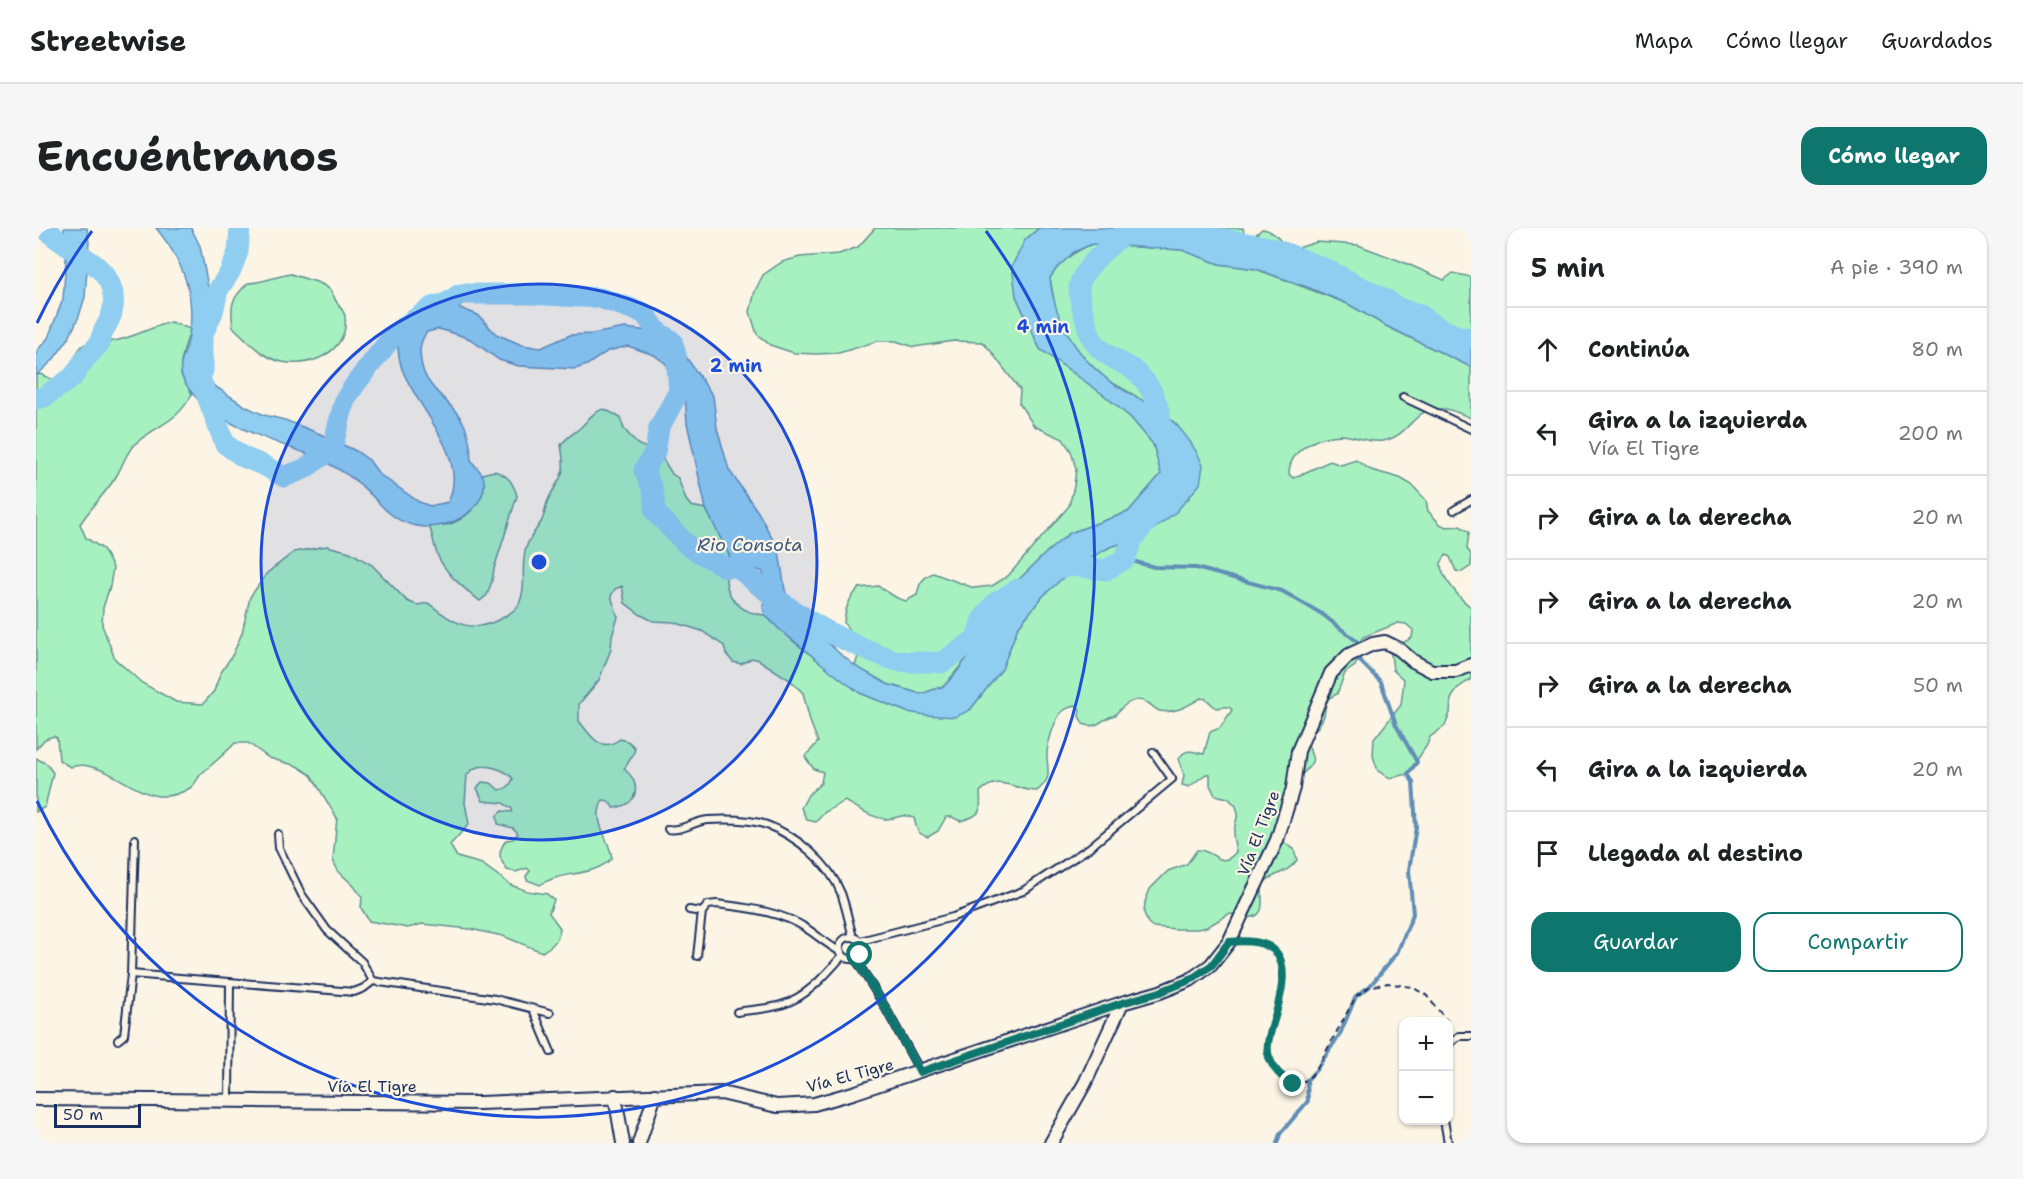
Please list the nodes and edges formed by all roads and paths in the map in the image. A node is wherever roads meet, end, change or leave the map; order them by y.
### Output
1 (1403, 397) dead end
2 (1471, 429) edge
3 (1471, 500) edge
4 (1454, 510) dead end
5 (1471, 665) edge
6 (1153, 752) dead end
7 (668, 829) dead end
8 (278, 834) dead end
9 (135, 839) dead end
10 (689, 910) dead end
11 (702, 912) junction
12 (856, 939) junction
13 (1229, 942) junction
14 (842, 954) junction
15 (697, 956) dead end
16 (855, 958) junction
17 (131, 974) junction
18 (373, 981) junction
19 (230, 982) junction
20 (1122, 1003) junction
21 (533, 1010) junction
22 (737, 1012) dead end
23 (550, 1013) dead end
24 (1444, 1017) edge
25 (1471, 1035) edge
26 (118, 1041) dead end
27 (1453, 1042) edge
28 (551, 1052) dead end
29 (920, 1072) junction
30 (655, 1095) junction
31 (615, 1096) junction
32 (36, 1099) edge
33 (229, 1101) junction
34 (1445, 1125) edge
35 (623, 1143) edge
36 (639, 1143) edge
37 (1051, 1143) edge
38 (1448, 1143) edge

1 - 2 lane
3 - 4 lane
5 - 13 street, Vía El Tigre
6 - 12 lane
7 - 12 lane
8 - 18 lane
9 - 17 lane
10 - 11 lane
11 - 14 lane
11 - 15 lane
12 - 14 lane
12 - 16 lane
13 - 20 street, Vía El Tigre
13 - 24 path
14 - 16 lane
14 - 22 lane
16 - 29 lane
17 - 19 lane
17 - 26 lane
18 - 19 lane
18 - 21 lane
19 - 33 lane
20 - 29 street, Vía El Tigre
20 - 37 street
21 - 23 lane
21 - 28 lane
25 - 27 lane
29 - 30 street, Vía El Tigre
30 - 31 street, Vía El Tigre
30 - 36 street
31 - 33 street, Vía El Tigre
31 - 35 street
32 - 33 street, Vía El Tigre
34 - 38 lane

